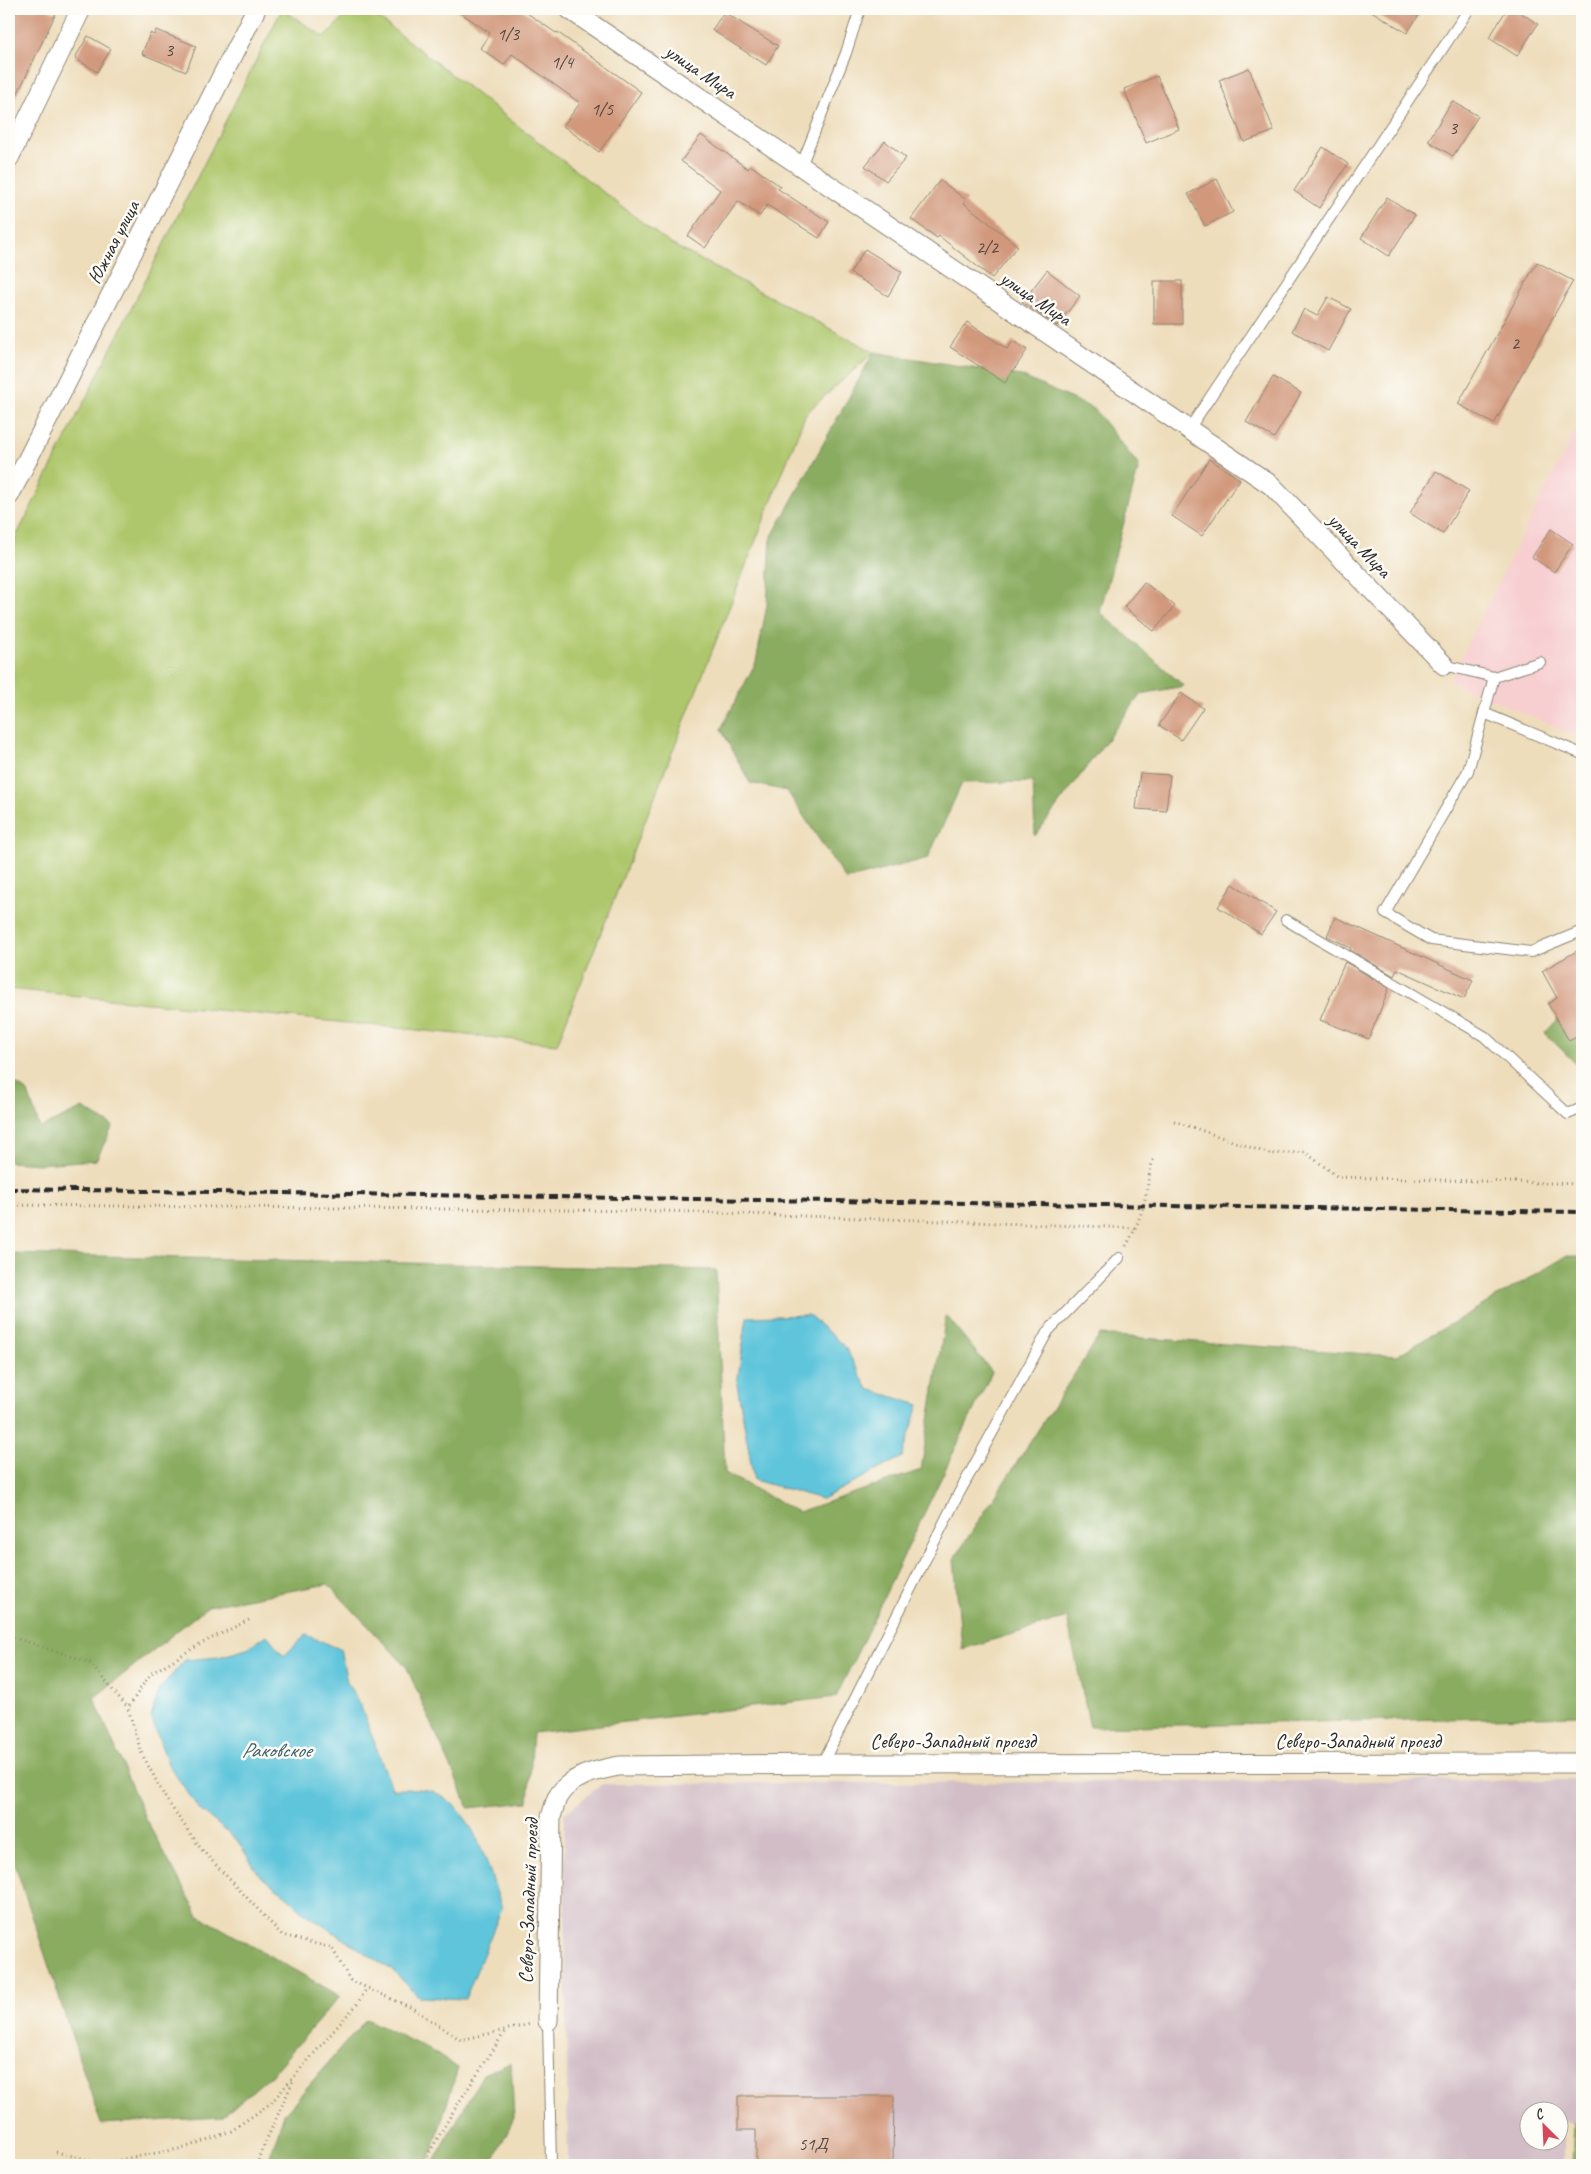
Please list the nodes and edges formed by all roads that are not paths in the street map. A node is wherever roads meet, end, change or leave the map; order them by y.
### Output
1 (81, 9) edge
2 (256, 9) edge
3 (569, 9) edge
4 (860, 9) edge
5 (1469, 9) edge
6 (9, 158) edge
7 (801, 166) junction
8 (1189, 429) junction
9 (9, 496) edge
10 (1540, 662) dead end
11 (1444, 665) joint
12 (1494, 677) junction
13 (1484, 714) junction
14 (1582, 754) edge
15 (1286, 920) dead end
16 (1582, 931) edge
17 (1582, 1108) edge
18 (1120, 1258) road end
19 (1582, 1763) edge
20 (822, 1764) junction
21 (548, 2020) joint
22 (551, 2165) edge

1 - 6 street
2 - 9 street, Южная улица
3 - 7 street, улица Мира
4 - 7 lane
5 - 8 lane
7 - 8 street, улица Мира
8 - 11 street, улица Мира
10 - 12 lane
11 - 12 lane
12 - 13 lane
13 - 14 lane
13 - 16 lane
15 - 17 lane
18 - 20 lane
19 - 20 street, Северо-Западный проезд
20 - 21 street, Северо-Западный проезд
21 - 22 lane

